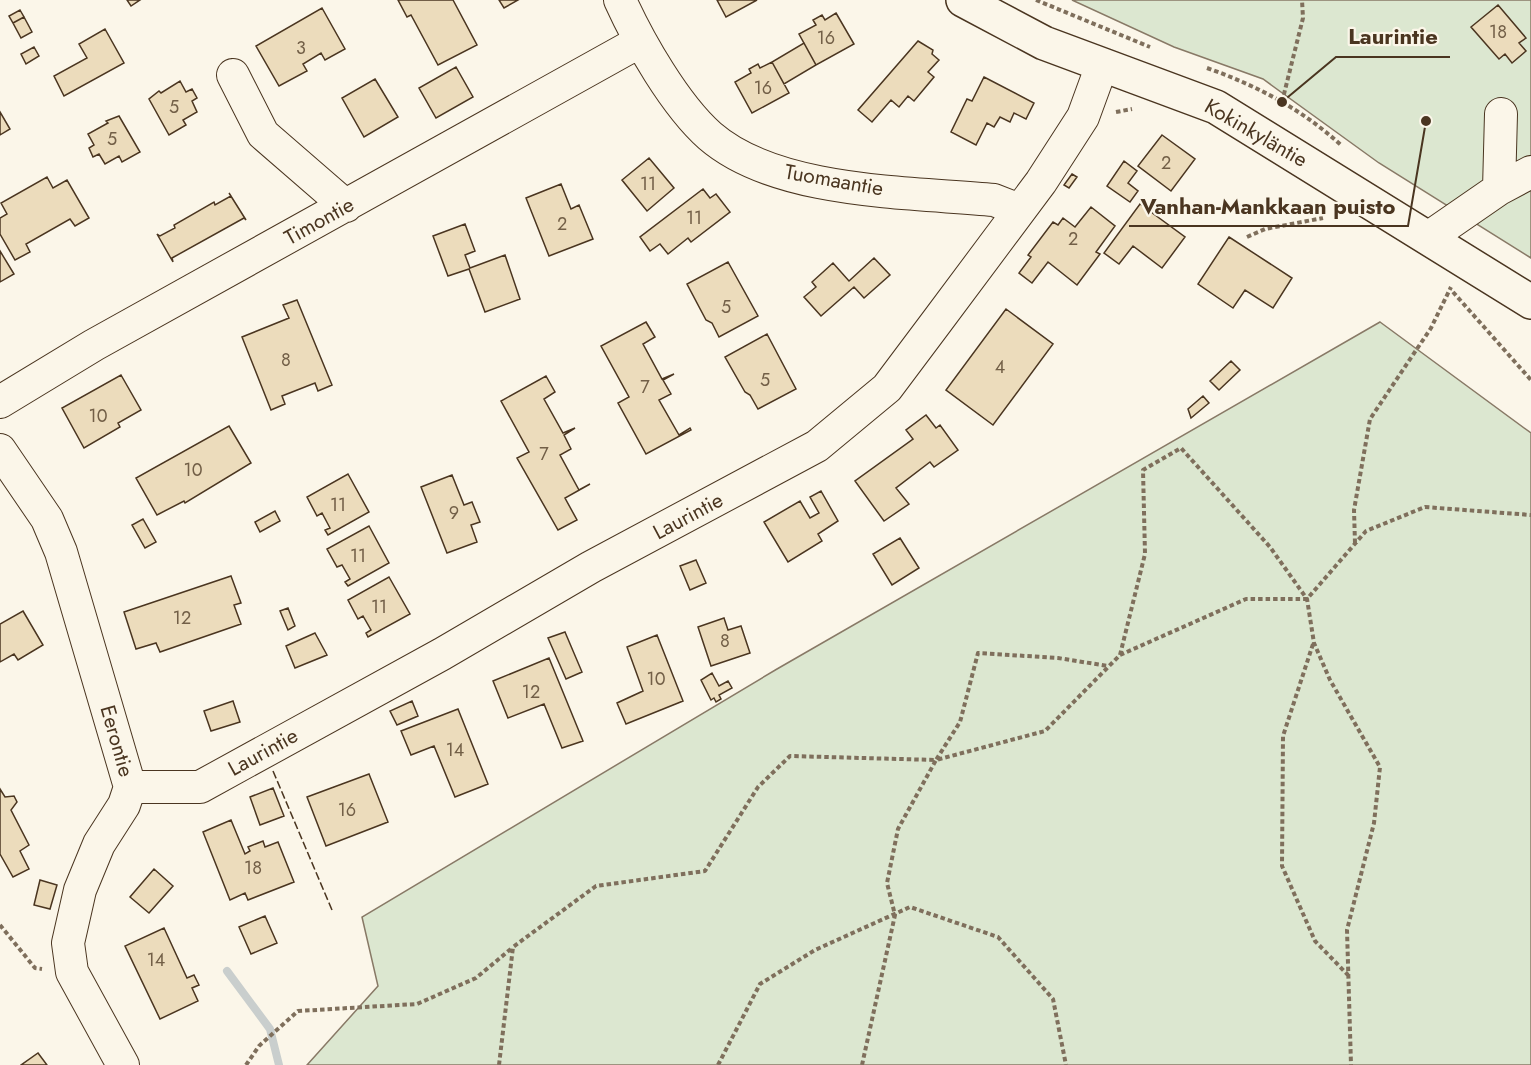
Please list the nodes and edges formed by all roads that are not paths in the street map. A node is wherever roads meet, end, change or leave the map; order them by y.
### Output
1 (620, 0) edge
2 (963, 0) edge
3 (639, 42) junction
4 (1102, 65) junction
5 (233, 75) dead end
6 (1501, 114) dead end
7 (1531, 172) edge
8 (1499, 189) junction
9 (346, 206) junction
10 (1020, 210) junction
11 (1428, 238) junction
12 (1531, 302) edge
13 (0, 402) edge
14 (0, 450) edge
15 (130, 787) junction
16 (123, 1065) edge

1 - 3 street, Tuomaantie
2 - 4 main road, Kokinkyläntie
3 - 9 street, Timontie
3 - 10 street, Tuomaantie
4 - 10 street, Laurintie
4 - 11 main road, Kokinkyläntie
5 - 9 street
6 - 8 street
7 - 8 street
8 - 11 street
9 - 13 street, Timontie
10 - 15 street, Laurintie
11 - 12 main road, Kokinkyläntie
14 - 15 street, Eerontie
15 - 16 street, Eerontie

